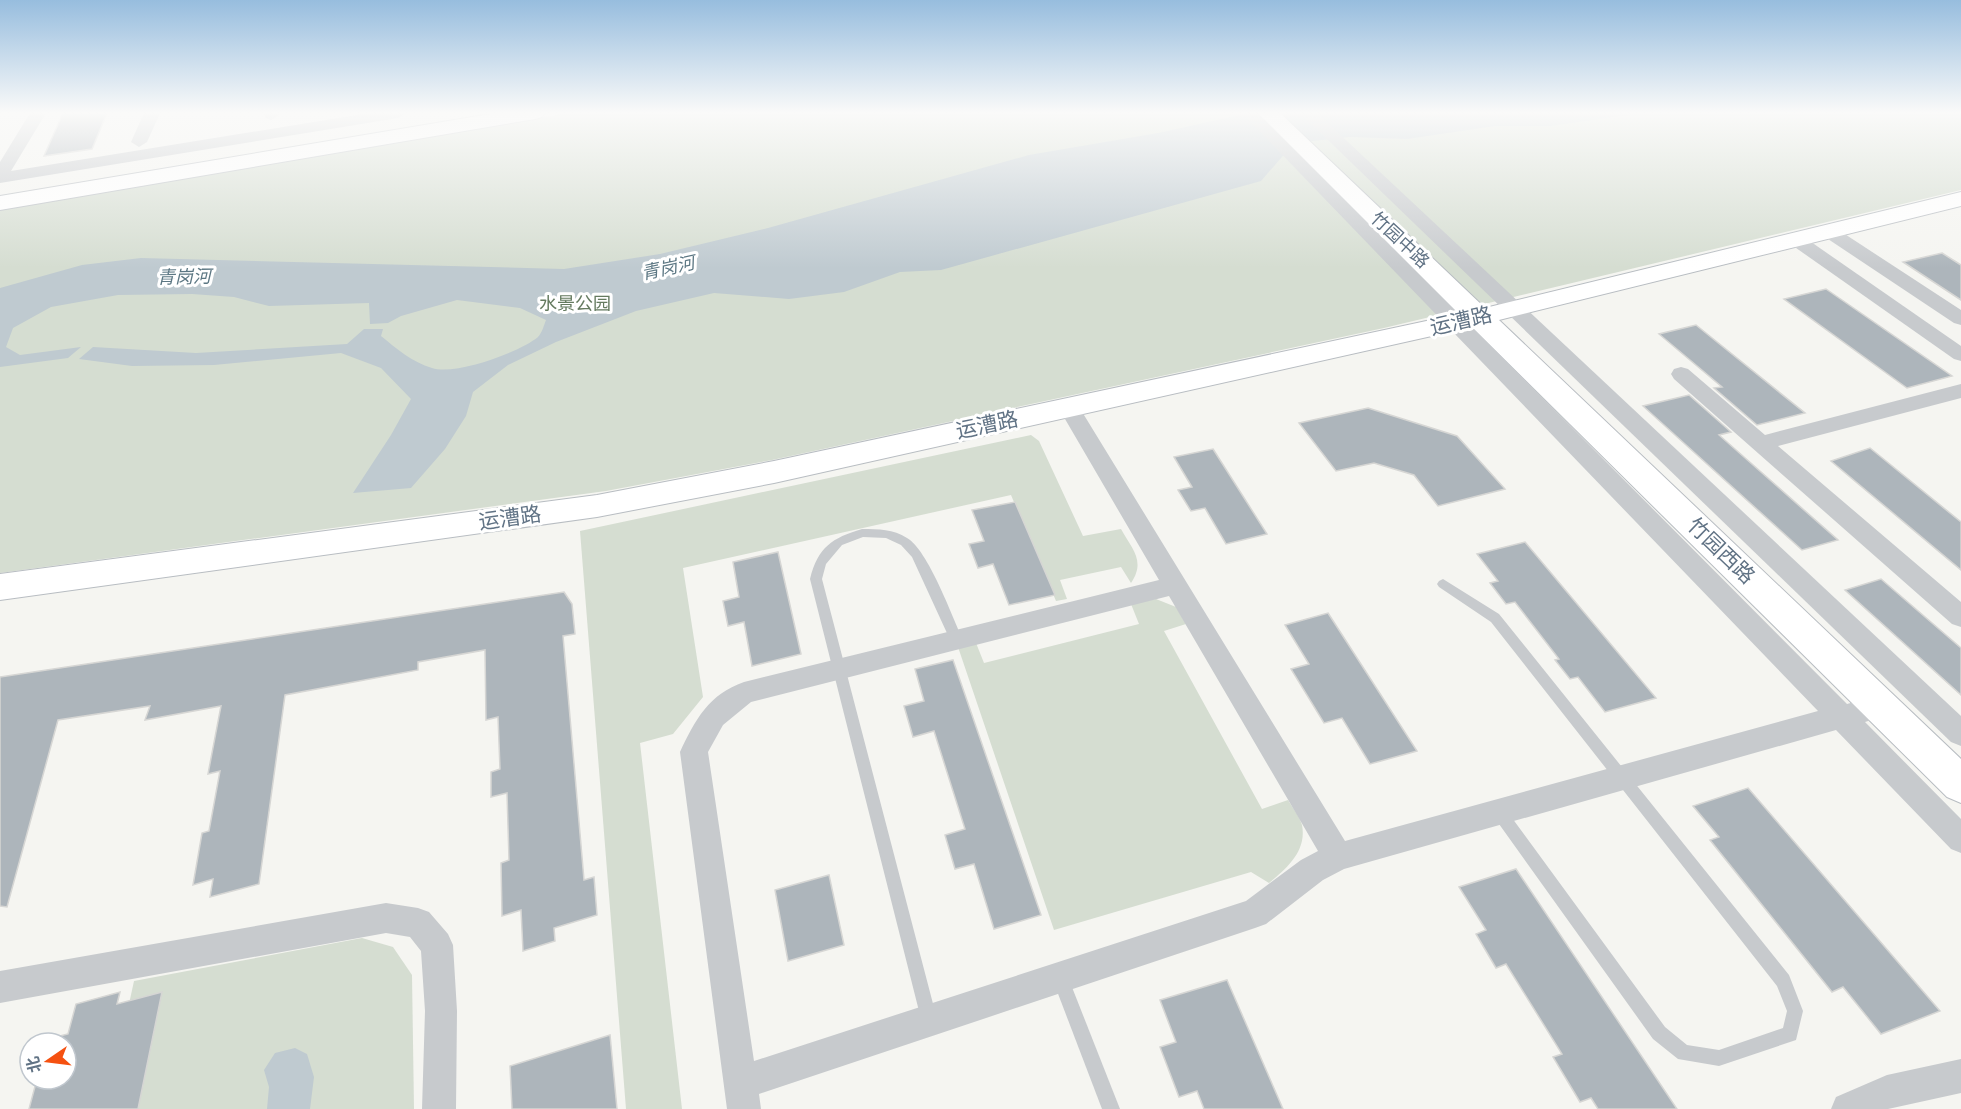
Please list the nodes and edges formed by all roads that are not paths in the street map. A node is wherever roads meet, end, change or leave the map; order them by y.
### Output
1 (76, 165) edge
2 (161, 165) edge
3 (207, 165) edge
4 (1305, 165) edge
5 (1319, 165) edge
6 (1362, 165) edge
7 (0, 177) edge
8 (0, 190) edge
9 (1961, 199) edge
10 (0, 203) edge
11 (1828, 231) junction
12 (1795, 239) junction
13 (1513, 309) junction
14 (1961, 319) edge
15 (1468, 320) junction
16 (1961, 355) edge
17 (1681, 374) dead end
18 (1961, 391) edge
19 (1069, 407) junction
20 (1761, 443) junction
21 (1443, 584) dead end
22 (1176, 585) junction
23 (0, 587) edge
24 (1961, 617) edge
25 (957, 640) junction
26 (840, 669) junction
27 (1880, 706) junction
28 (1841, 717) junction
29 (1961, 734) edge
30 (1622, 778) junction
31 (1961, 785) edge
32 (1499, 812) junction
33 (1961, 839) edge
34 (1338, 857) junction
35 (1060, 978) junction
36 (0, 987) edge
37 (929, 1021) junction
38 (1961, 1076) edge
39 (742, 1096) edge
40 (439, 1109) edge
41 (1111, 1109) edge
42 (1848, 1109) edge

1 - 7 street
2 - 8 main road
3 - 10 main road
4 - 15 street
5 - 15 main road, 竹园中路
6 - 13 street
9 - 11 main road, 运漕路
11 - 12 main road, 运漕路
11 - 14 street
12 - 13 main road, 运漕路
12 - 16 street
13 - 15 main road, 运漕路
13 - 29 street
15 - 19 main road, 运漕路
15 - 27 main road, 竹园西路
15 - 28 street
17 - 20 street
18 - 20 street
19 - 22 street
19 - 23 main road, 运漕路
20 - 24 street
21 - 30 lane
22 - 25 street
22 - 34 street
25 - 26 street
25 - 26 lane
26 - 37 lane
26 - 39 street
27 - 28 street
27 - 31 main road, 竹园西路
28 - 30 street
28 - 33 street
30 - 32 street
30 - 32 lane
32 - 34 street
34 - 35 street
35 - 37 street
35 - 41 lane
36 - 40 street
37 - 39 street
38 - 42 street

